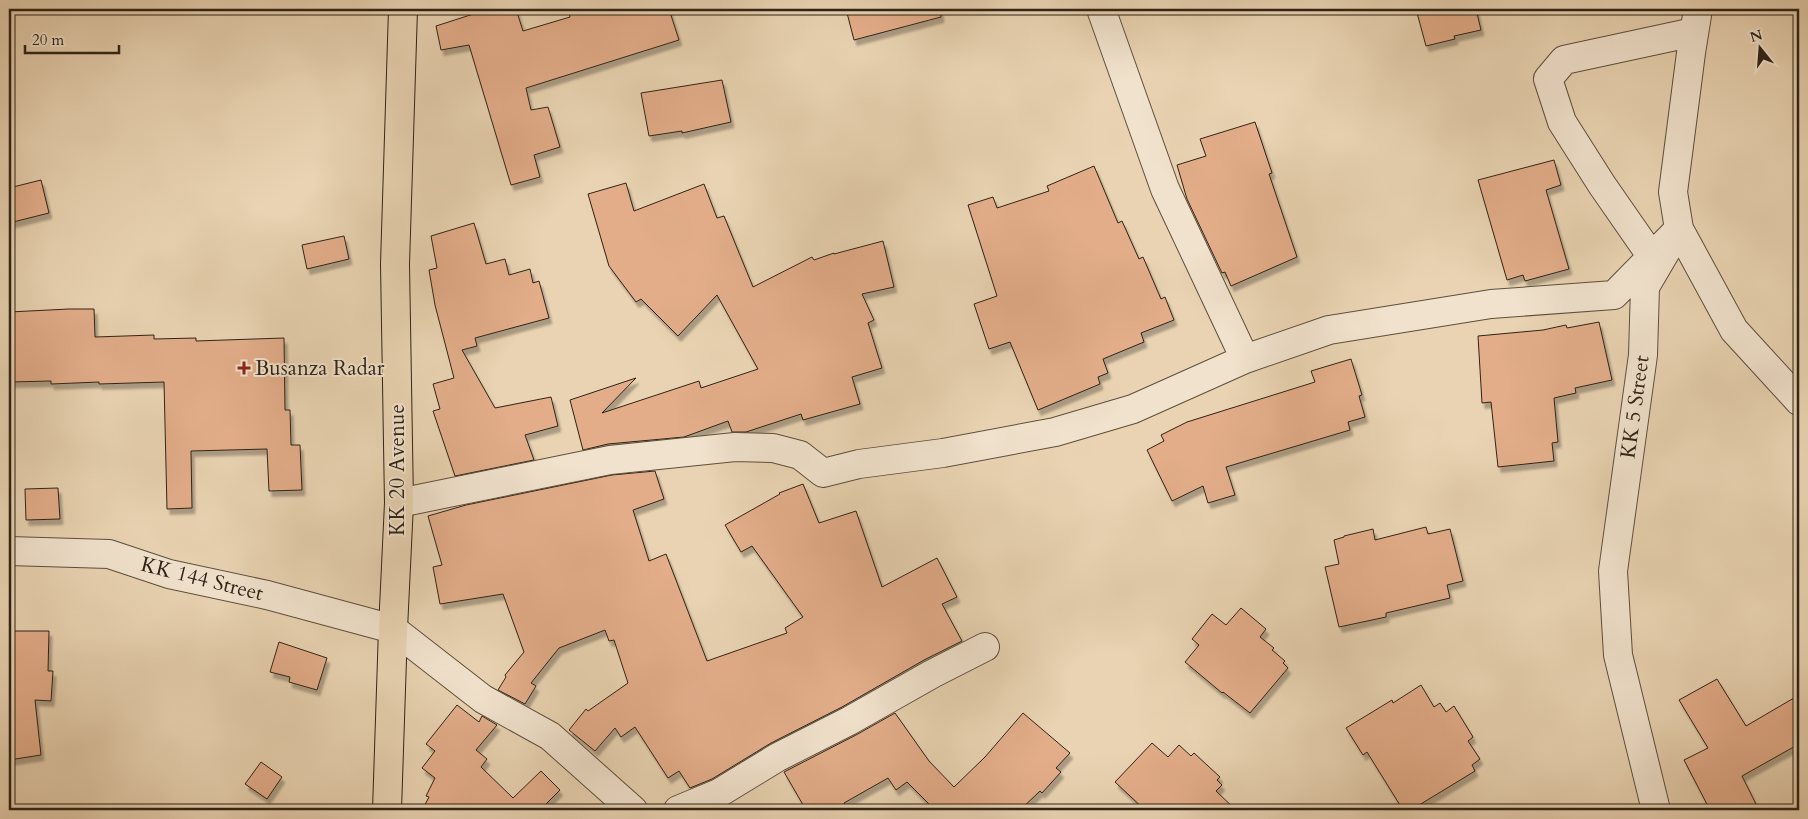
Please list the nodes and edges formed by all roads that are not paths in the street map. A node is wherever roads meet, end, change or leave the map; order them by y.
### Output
1 (403, 9) edge
2 (1101, 9) edge
3 (1696, 20) edge
4 (1679, 229) junction
5 (1652, 257) junction
6 (1245, 359) junction
7 (1799, 401) edge
8 (399, 503) junction
9 (9, 551) edge
10 (393, 629) junction
11 (985, 647) dead end
12 (387, 810) edge
13 (633, 810) edge
14 (678, 810) edge
15 (1656, 810) edge

1 - 8 main road, KK 20 Avenue
2 - 6 street
3 - 4 street
3 - 5 street
4 - 5 street
4 - 7 street
4 - 15 street, KK 5 Street
5 - 6 street
6 - 8 street
8 - 10 main road, KK 20 Avenue
9 - 10 street, KK 144 Street
10 - 12 main road, KK 20 Avenue
10 - 13 street
11 - 14 street

